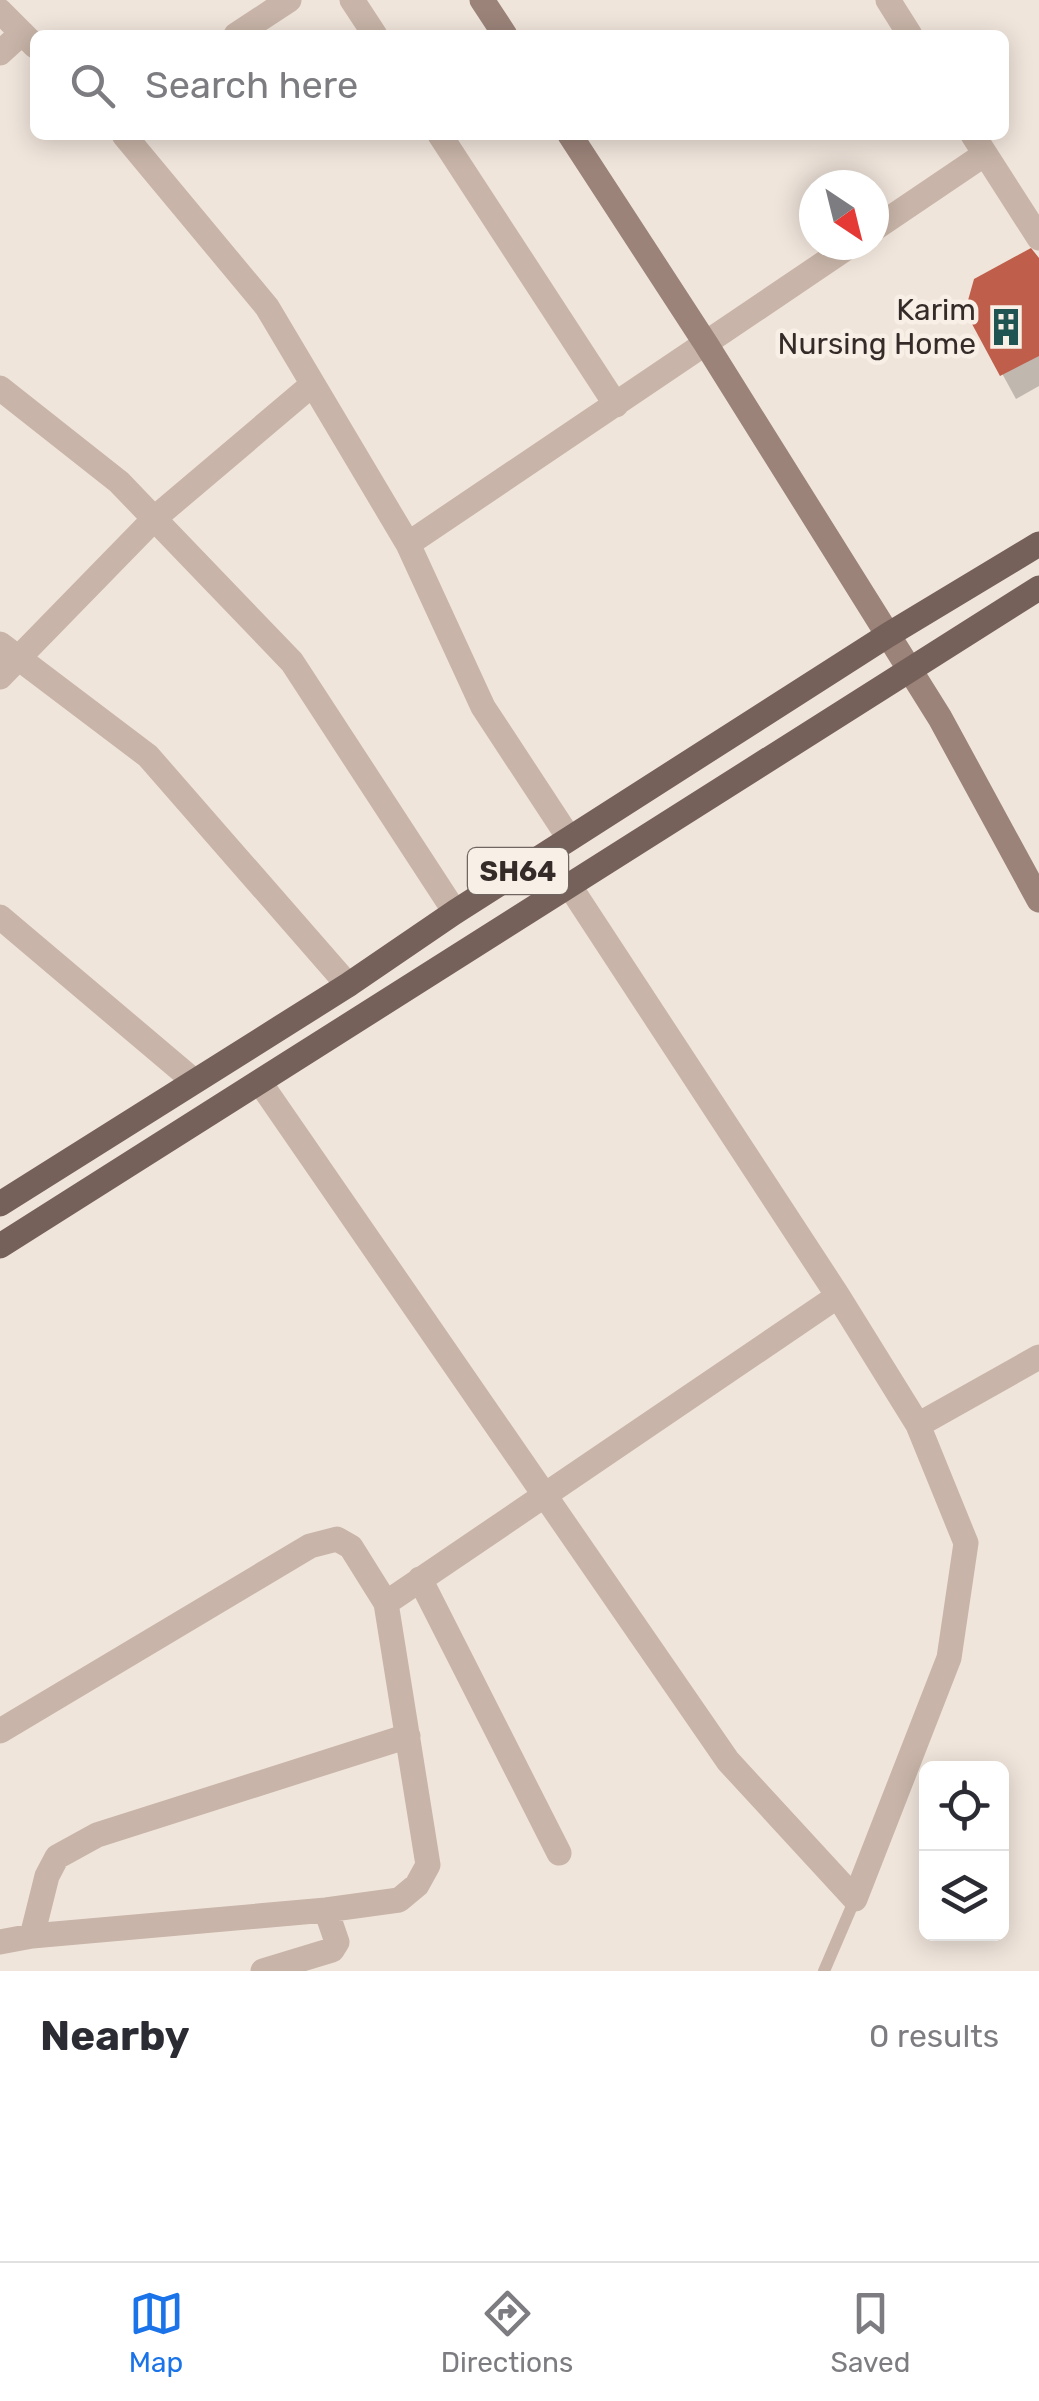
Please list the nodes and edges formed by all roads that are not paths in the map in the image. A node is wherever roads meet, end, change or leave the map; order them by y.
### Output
1 (289, 0) edge
2 (352, 0) edge
3 (482, 0) edge
4 (888, 0) edge
5 (0, 12) edge
6 (244, 30) edge
7 (371, 30) edge
8 (502, 30) edge
9 (907, 30) edge
10 (28, 39) edge
11 (0, 53) edge
12 (128, 140) edge
13 (443, 140) edge
14 (573, 140) edge
15 (979, 144) edge
16 (889, 218) edge
17 (1039, 238) edge
18 (829, 260) edge
19 (706, 344) junction
20 (313, 384) junction
21 (0, 388) edge
22 (616, 405) junction
23 (156, 517) junction
24 (408, 544) junction
25 (1039, 544) edge
26 (1039, 588) edge
27 (888, 635) junction
28 (10, 651) edge
29 (909, 669) junction
30 (0, 677) edge
31 (569, 838) junction
32 (569, 885) junction
33 (1039, 900) edge
34 (455, 912) junction
35 (0, 917) edge
36 (348, 985) junction
37 (194, 1081) junction
38 (261, 1084) junction
39 (104, 1138) junction
40 (126, 1169) junction
41 (0, 1204) edge
42 (0, 1246) edge
43 (838, 1296) junction
44 (1039, 1356) edge
45 (918, 1424) junction
46 (546, 1495) junction
47 (420, 1580) junction
48 (386, 1602) junction
49 (0, 1731) edge
50 (408, 1736) junction
51 (559, 1854) dead end
52 (855, 1899) junction
53 (326, 1910) junction
54 (32, 1936) junction
55 (0, 1942) edge
56 (263, 1971) edge
57 (824, 1971) edge

1 - 6 street
2 - 7 street
3 - 8 street
4 - 9 street
5 - 10 street
10 - 11 street
12 - 20 street
13 - 22 street
14 - 19 street
15 - 16 street
15 - 17 street
18 - 19 street
19 - 22 street
19 - 27 street
20 - 23 street
20 - 24 street
21 - 23 street
22 - 24 street
23 - 28 street
23 - 34 street
24 - 31 street
25 - 27 main road, SH64
26 - 29 main road, SH64
27 - 29 street
27 - 31 main road, SH64
28 - 30 street
28 - 36 street
29 - 32 main road, SH64
29 - 33 street
31 - 34 main road, SH64
32 - 38 main road, SH64
32 - 43 street
34 - 36 main road, SH64
35 - 37 street
36 - 37 main road, SH64
37 - 39 main road, SH64
38 - 40 main road, SH64
38 - 46 street
39 - 40 main road
39 - 41 main road, SH64
40 - 42 main road, SH64
43 - 45 street
43 - 46 street
44 - 45 street
45 - 52 street
46 - 47 street
46 - 52 street
47 - 48 street
47 - 51 street
48 - 49 street
48 - 50 street
50 - 53 street
50 - 54 street
52 - 57 lane
53 - 54 street
53 - 56 street
54 - 55 street

